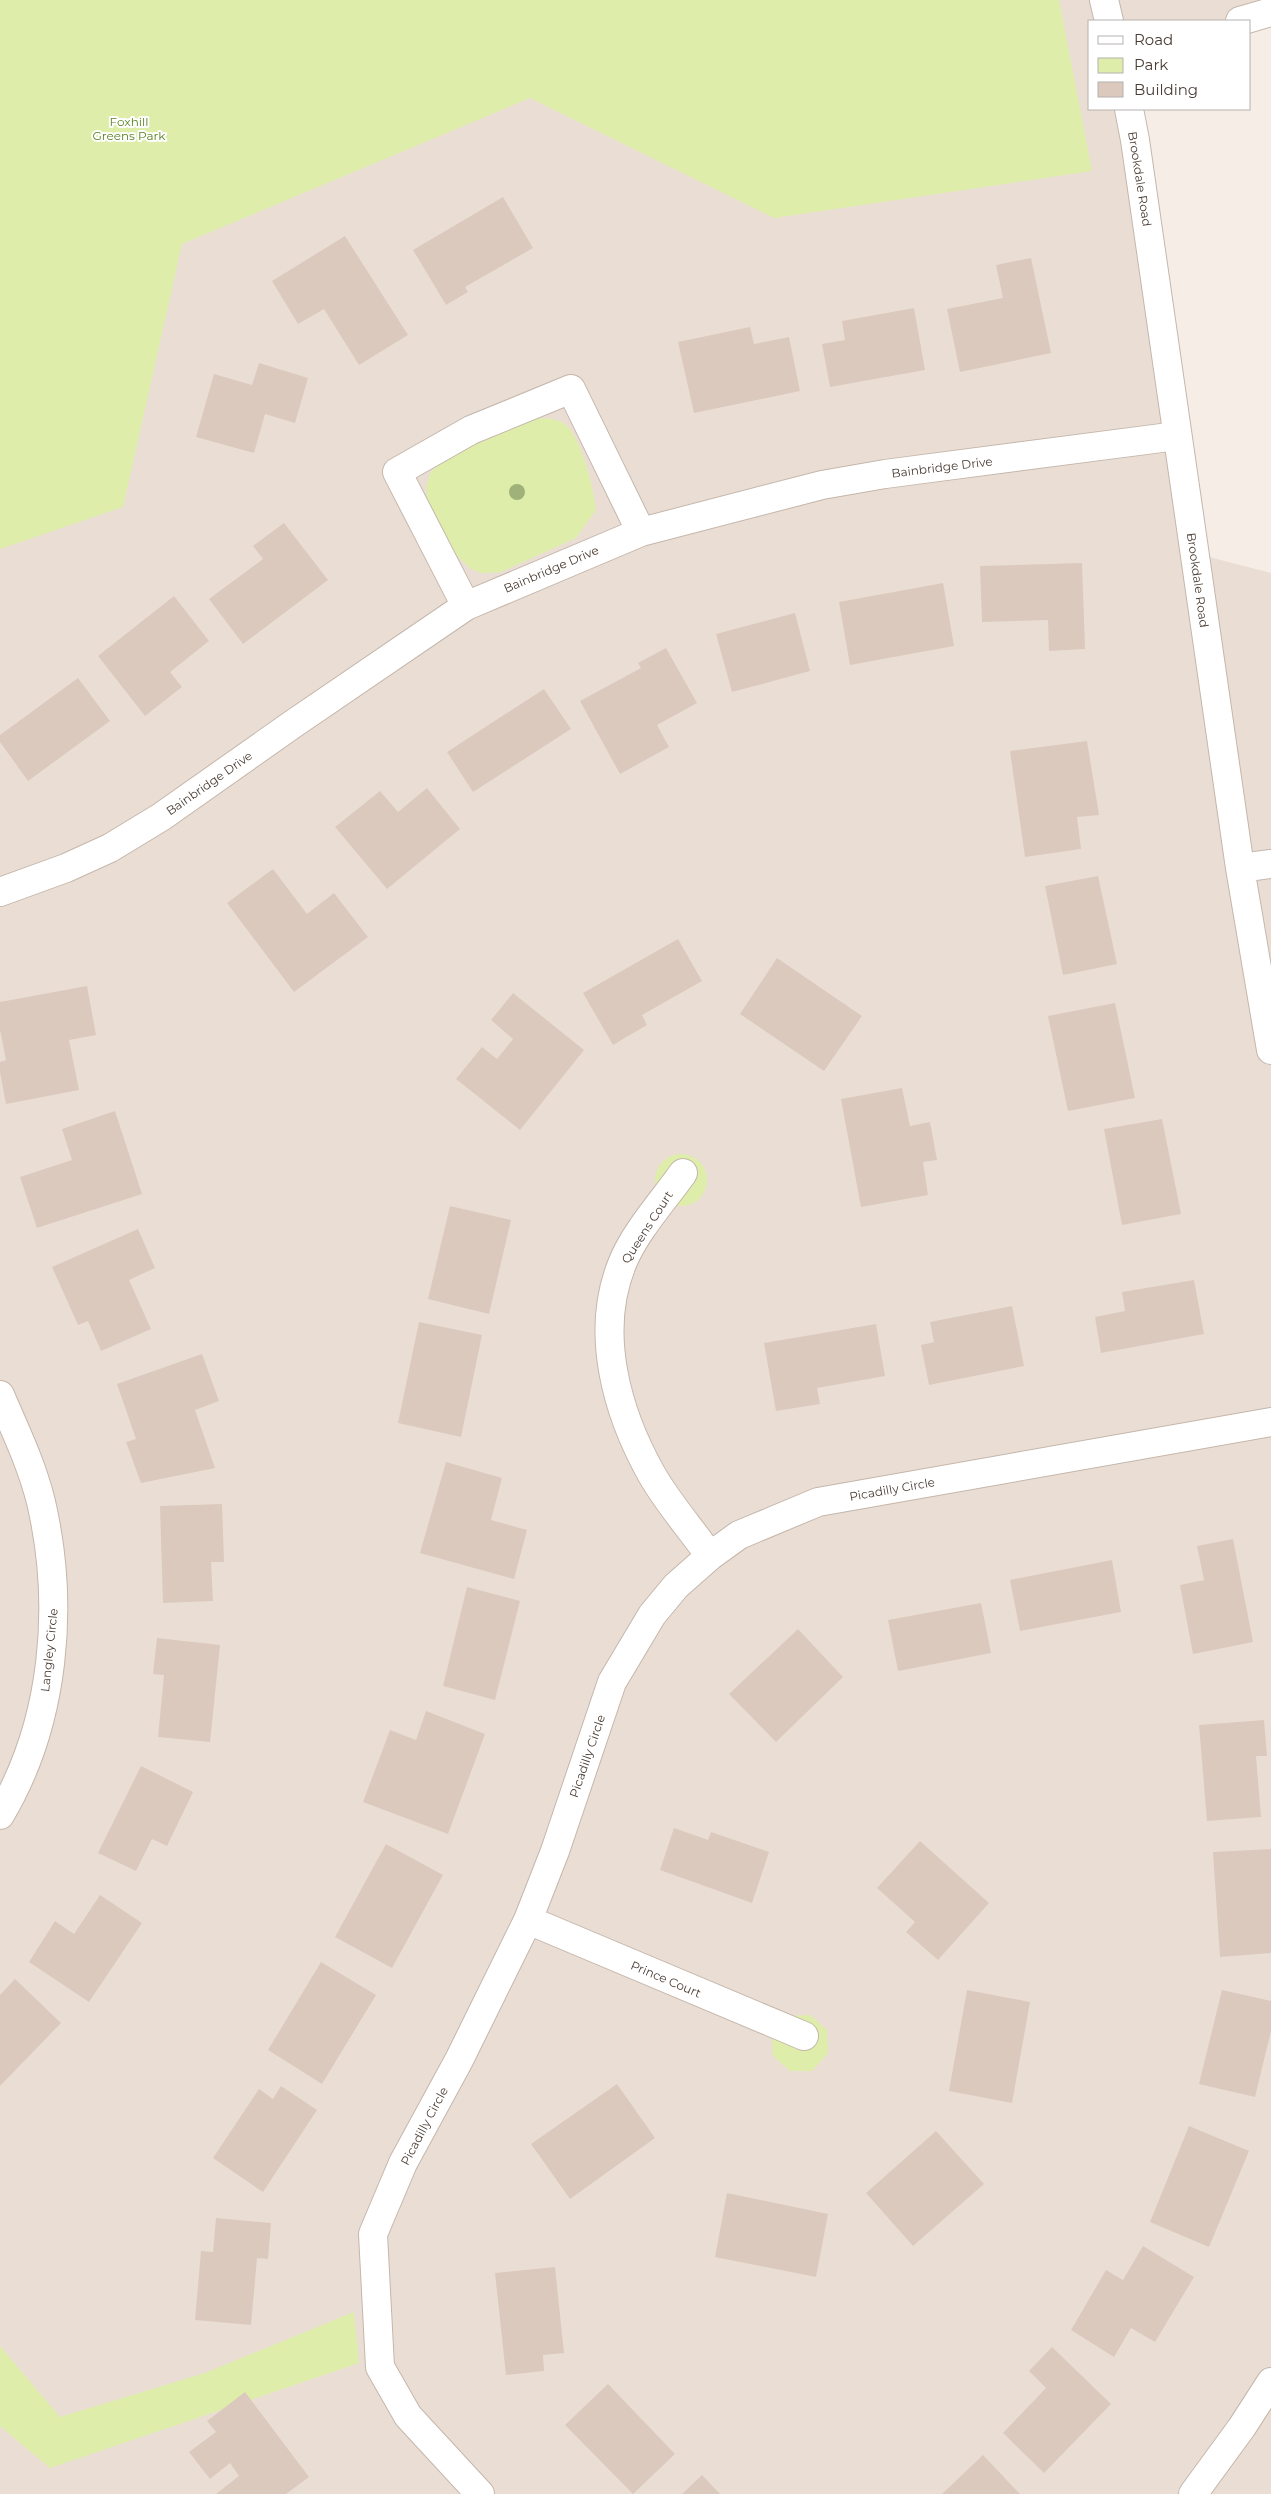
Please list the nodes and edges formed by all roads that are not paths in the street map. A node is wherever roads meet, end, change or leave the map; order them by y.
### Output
1 (1104, 0) edge
2 (1271, 12) edge
3 (1109, 20) edge
4 (1243, 20) edge
5 (1129, 110) edge
6 (1177, 436) junction
7 (641, 532) junction
8 (466, 606) junction
9 (1271, 864) edge
10 (1240, 868) junction
11 (0, 892) edge
12 (1271, 1050) edge
13 (683, 1173) dead end
14 (0, 1395) edge
15 (1271, 1422) edge
16 (710, 1556) junction
17 (0, 1815) edge
18 (528, 1920) junction
19 (804, 2036) dead end
20 (1271, 2382) edge
21 (480, 2494) edge
22 (1193, 2494) edge

1 - 3 street
2 - 4 street
5 - 6 street, Brookdale Road
6 - 7 street, Bainbridge Drive
6 - 10 street, Brookdale Road
7 - 8 street, Bainbridge Drive
7 - 8 street
8 - 11 street, Bainbridge Drive
9 - 10 street
10 - 12 street, Brookdale Road
13 - 16 street, Queens Court
14 - 17 street, Langley Circle
15 - 16 street, Picadilly Circle
16 - 18 street, Picadilly Circle
18 - 19 street, Prince Court
18 - 21 street, Picadilly Circle
20 - 22 street

